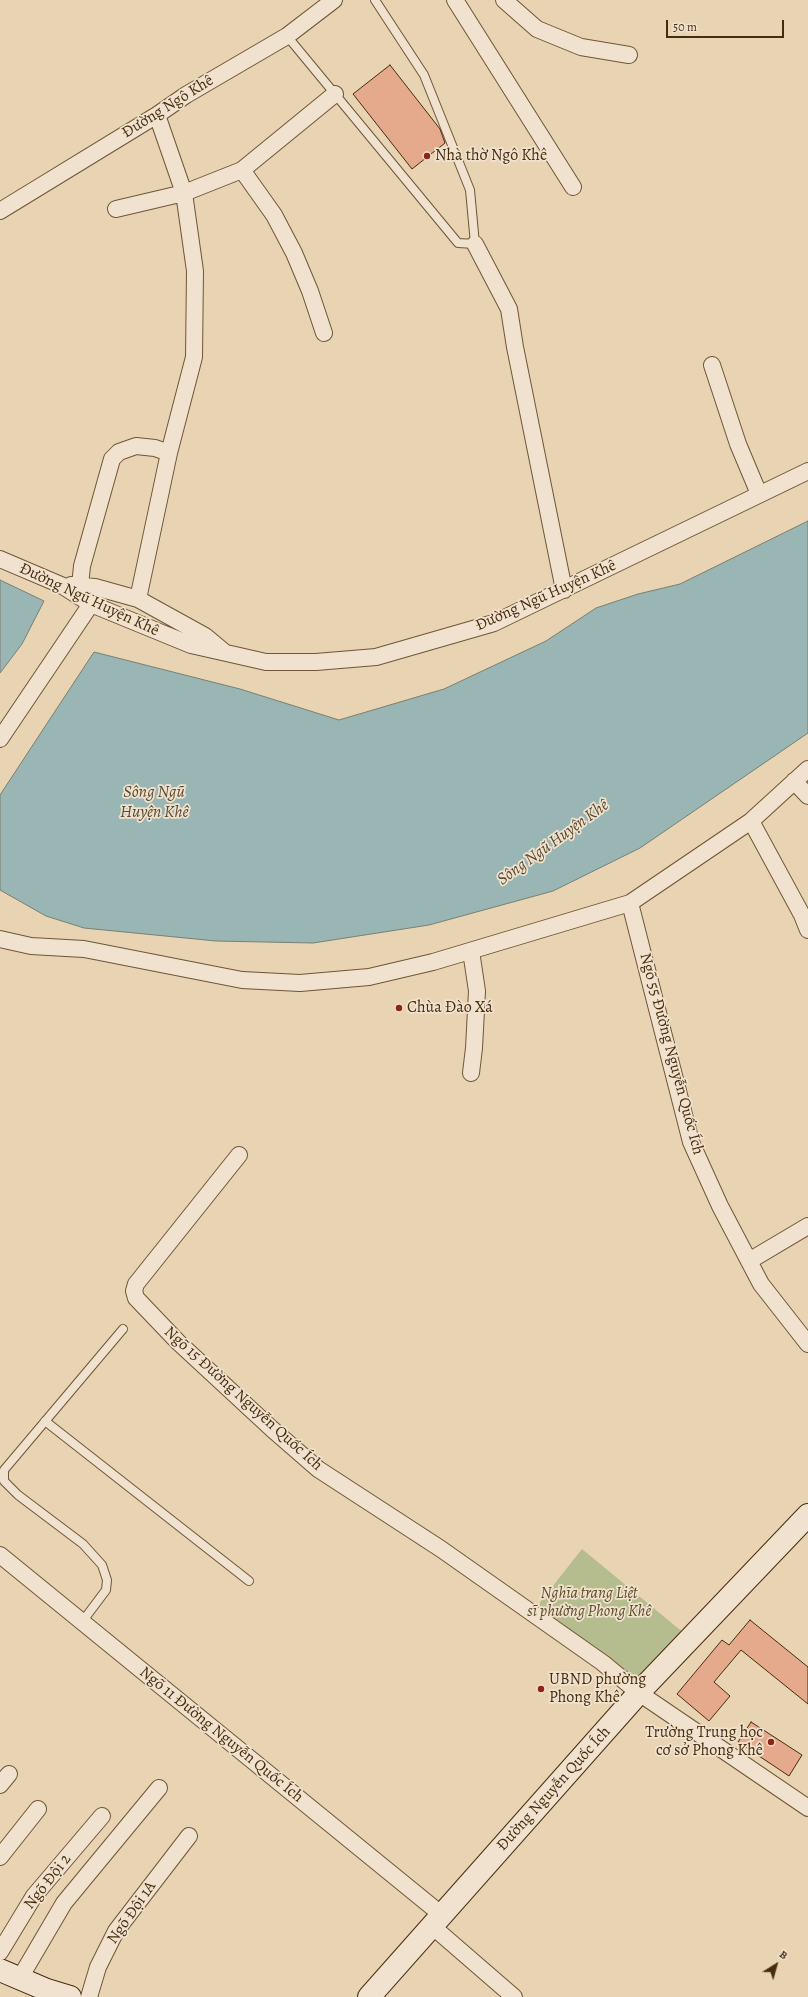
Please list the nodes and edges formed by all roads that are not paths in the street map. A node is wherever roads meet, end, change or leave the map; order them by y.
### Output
1 (334, 0) edge
2 (375, 0) edge
3 (455, 0) edge
4 (504, 0) edge
5 (287, 36) junction
6 (629, 55) dead end
7 (335, 94) junction
8 (157, 115) junction
9 (242, 170) junction
10 (573, 187) dead end
11 (184, 193) junction
12 (116, 209) dead end
13 (0, 211) edge
14 (475, 244) junction
15 (324, 333) dead end
16 (712, 365) dead end
17 (169, 453) junction
18 (808, 471) edge
19 (759, 494) junction
20 (0, 559) edge
21 (61, 585) junction
22 (80, 586) junction
23 (564, 590) junction
24 (138, 599) junction
25 (91, 604) junction
26 (224, 652) junction
27 (0, 739) edge
28 (808, 769) edge
29 (794, 781) junction
30 (808, 796) edge
31 (751, 821) junction
32 (630, 903) junction
33 (808, 930) edge
34 (0, 939) edge
35 (471, 951) junction
36 (471, 1073) dead end
37 (239, 1155) dead end
38 (808, 1226) edge
39 (749, 1261) junction
40 (123, 1329) dead end
41 (808, 1344) edge
42 (45, 1421) junction
43 (808, 1515) edge
44 (0, 1555) edge
45 (249, 1581) dead end
46 (82, 1622) junction
47 (639, 1693) junction
48 (159, 1788) dead end
49 (808, 1808) edge
50 (38, 1810) dead end
51 (102, 1816) dead end
52 (189, 1836) dead end
53 (0, 1857) edge
54 (437, 1921) junction
55 (0, 1952) edge
56 (0, 1970) edge
57 (20, 1978) junction
58 (70, 1997) edge
59 (89, 1997) edge
60 (369, 1997) edge
61 (514, 1997) edge

1 - 5 street, Đường Ngô Khê
2 - 14 lane
3 - 10 street
4 - 6 street
5 - 7 lane
5 - 8 street, Đường Ngô Khê
7 - 9 street
7 - 14 lane
8 - 11 street
8 - 13 street, Đường Ngô Khê
9 - 11 street
9 - 15 street
11 - 12 street
11 - 17 street
14 - 23 street
16 - 19 street
17 - 22 street
17 - 24 street
18 - 19 street, Đường Ngũ Huyện Khê
19 - 23 street, Đường Ngũ Huyện Khê
20 - 21 street, Đường Ngũ Huyện Khê
21 - 22 street
21 - 25 street, Đường Ngũ Huyện Khê
22 - 24 street
23 - 26 street, Đường Ngũ Huyện Khê
24 - 26 street
25 - 26 street, Đường Ngũ Huyện Khê
25 - 27 street
28 - 29 street
29 - 30 street
29 - 31 street
31 - 32 street
31 - 33 street
32 - 35 street
32 - 39 street, Ngõ 55 Đường Nguyễn Quốc Ích
34 - 35 street
35 - 36 street
37 - 47 street, Ngõ 15 Đường Nguyễn Quốc Ích
38 - 39 street
39 - 41 street, Ngõ 55 Đường Nguyễn Quốc Ích
40 - 42 lane
42 - 45 lane
42 - 46 lane
43 - 47 street, Đường Nguyễn Quốc Ích
44 - 46 street, Ngõ 11 Đường Nguyễn Quốc Ích
46 - 54 street, Ngõ 11 Đường Nguyễn Quốc Ích
47 - 49 street, Ngõ 15 Đường Nguyễn Quốc Ích
47 - 54 street, Đường Nguyễn Quốc Ích
48 - 57 street
50 - 53 street
51 - 55 street, Ngõ Đội 2
52 - 59 street, Ngõ Đội 1A
54 - 60 street, Đường Nguyễn Quốc Ích
54 - 61 street, Ngõ 11 Đường Nguyễn Quốc Ích
56 - 57 street
57 - 58 street

